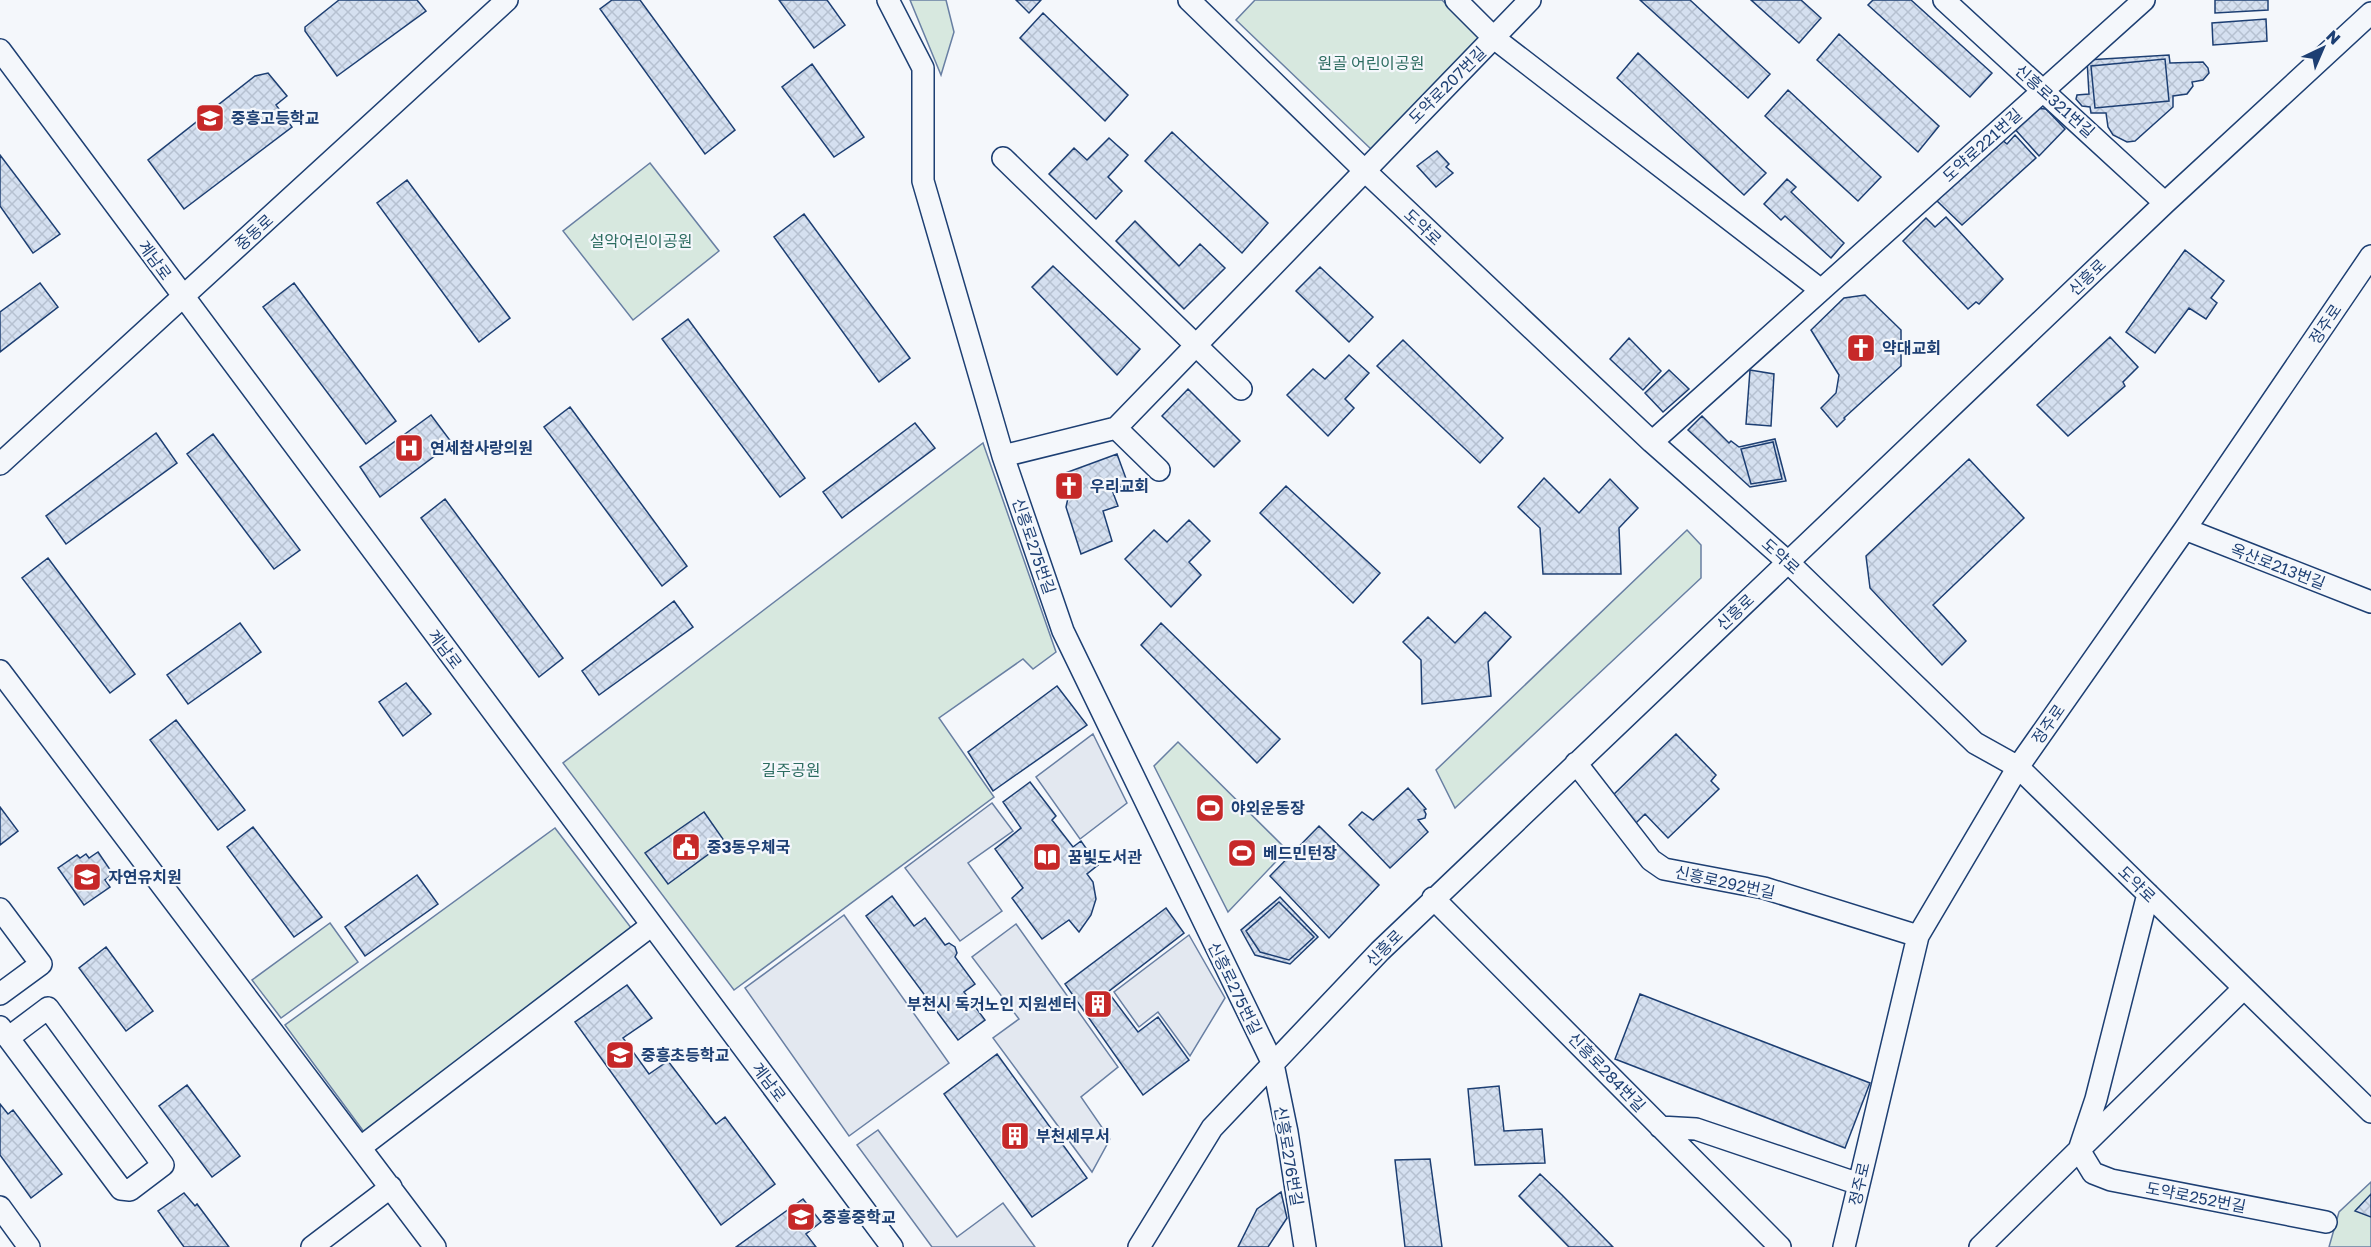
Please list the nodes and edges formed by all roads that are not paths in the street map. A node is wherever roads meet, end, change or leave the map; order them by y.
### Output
1 (507, 0) edge
2 (888, 0) edge
3 (1189, 0) edge
4 (1456, 0) edge
5 (1530, 0) edge
6 (1944, 0) edge
7 (2144, 0) edge
8 (2371, 13) edge
9 (1494, 38) junction
10 (0, 50) edge
11 (2042, 90) junction
12 (1003, 158) dead end
13 (1364, 170) junction
14 (2165, 203) junction
15 (2371, 256) edge
16 (1821, 290) junction
17 (182, 297) junction
18 (1196, 345) junction
19 (1241, 389) dead end
20 (1116, 428) junction
21 (1652, 442) junction
22 (1003, 456) junction
23 (0, 464) edge
24 (1160, 470) dead end
25 (2185, 530) junction
26 (1788, 562) junction
27 (2371, 602) edge
28 (0, 671) edge
29 (1576, 763) junction
30 (2018, 768) junction
31 (2148, 894) junction
32 (1433, 898) junction
33 (1, 912) edge
34 (652, 925) junction
35 (1918, 936) junction
36 (2244, 988) junction
37 (0, 994) edge
38 (4, 1032) edge
39 (1273, 1064) junction
40 (2371, 1112) edge
41 (1660, 1126) junction
42 (360, 1147) junction
43 (2079, 1150) junction
44 (1859, 1184) junction
45 (390, 1187) junction
46 (0, 1207) edge
47 (2326, 1222) dead end
48 (29, 1247) edge
49 (312, 1247) edge
50 (435, 1247) edge
51 (892, 1247) edge
52 (1139, 1247) edge
53 (1305, 1247) edge
54 (1780, 1247) edge
55 (1844, 1247) edge
56 (1980, 1247) edge

1 - 17 street, 중동로
2 - 22 street, 신흥로275번길
3 - 13 street, 도약로
4 - 9 street
5 - 9 street, 도약로207번길
6 - 11 street, 신흥로321번길
7 - 11 street, 도약로221번길
8 - 14 street, 신흥로
9 - 13 street, 도약로207번길
9 - 16 street
10 - 17 street, 계남로
11 - 14 street, 신흥로321번길
11 - 16 street, 도약로221번길
12 - 18 street
13 - 18 street, 도약로207번길
13 - 21 street, 도약로
14 - 26 street, 신흥로
15 - 25 street, 정주로
16 - 21 street, 도약로221번길
17 - 23 street, 중동로
17 - 34 street, 계남로
18 - 19 street
18 - 20 street, 도약로207번길
20 - 22 street
20 - 24 street
21 - 26 street, 도약로
22 - 39 street, 신흥로275번길
25 - 27 street, 옥산로213번길
25 - 30 street, 정주로
26 - 29 street, 신흥로
26 - 30 street, 도약로
28 - 42 street
29 - 32 street, 신흥로
29 - 35 street, 신흥로292번길
30 - 31 street, 도약로
30 - 35 street, 정주로
31 - 36 street, 도약로
31 - 43 street
32 - 39 street, 신흥로
32 - 41 street, 신흥로284번길
33 - 37 street
34 - 42 street
34 - 51 street, 계남로
35 - 44 street, 정주로
36 - 40 street, 도약로
36 - 43 street
38 - 38 street
39 - 52 street, 신흥로
39 - 53 street, 신흥로276번길
41 - 44 street
41 - 54 street, 신흥로284번길
42 - 45 street
43 - 47 street, 도약로252번길
43 - 56 street
44 - 55 street, 정주로
45 - 49 street
45 - 50 street
46 - 48 street

